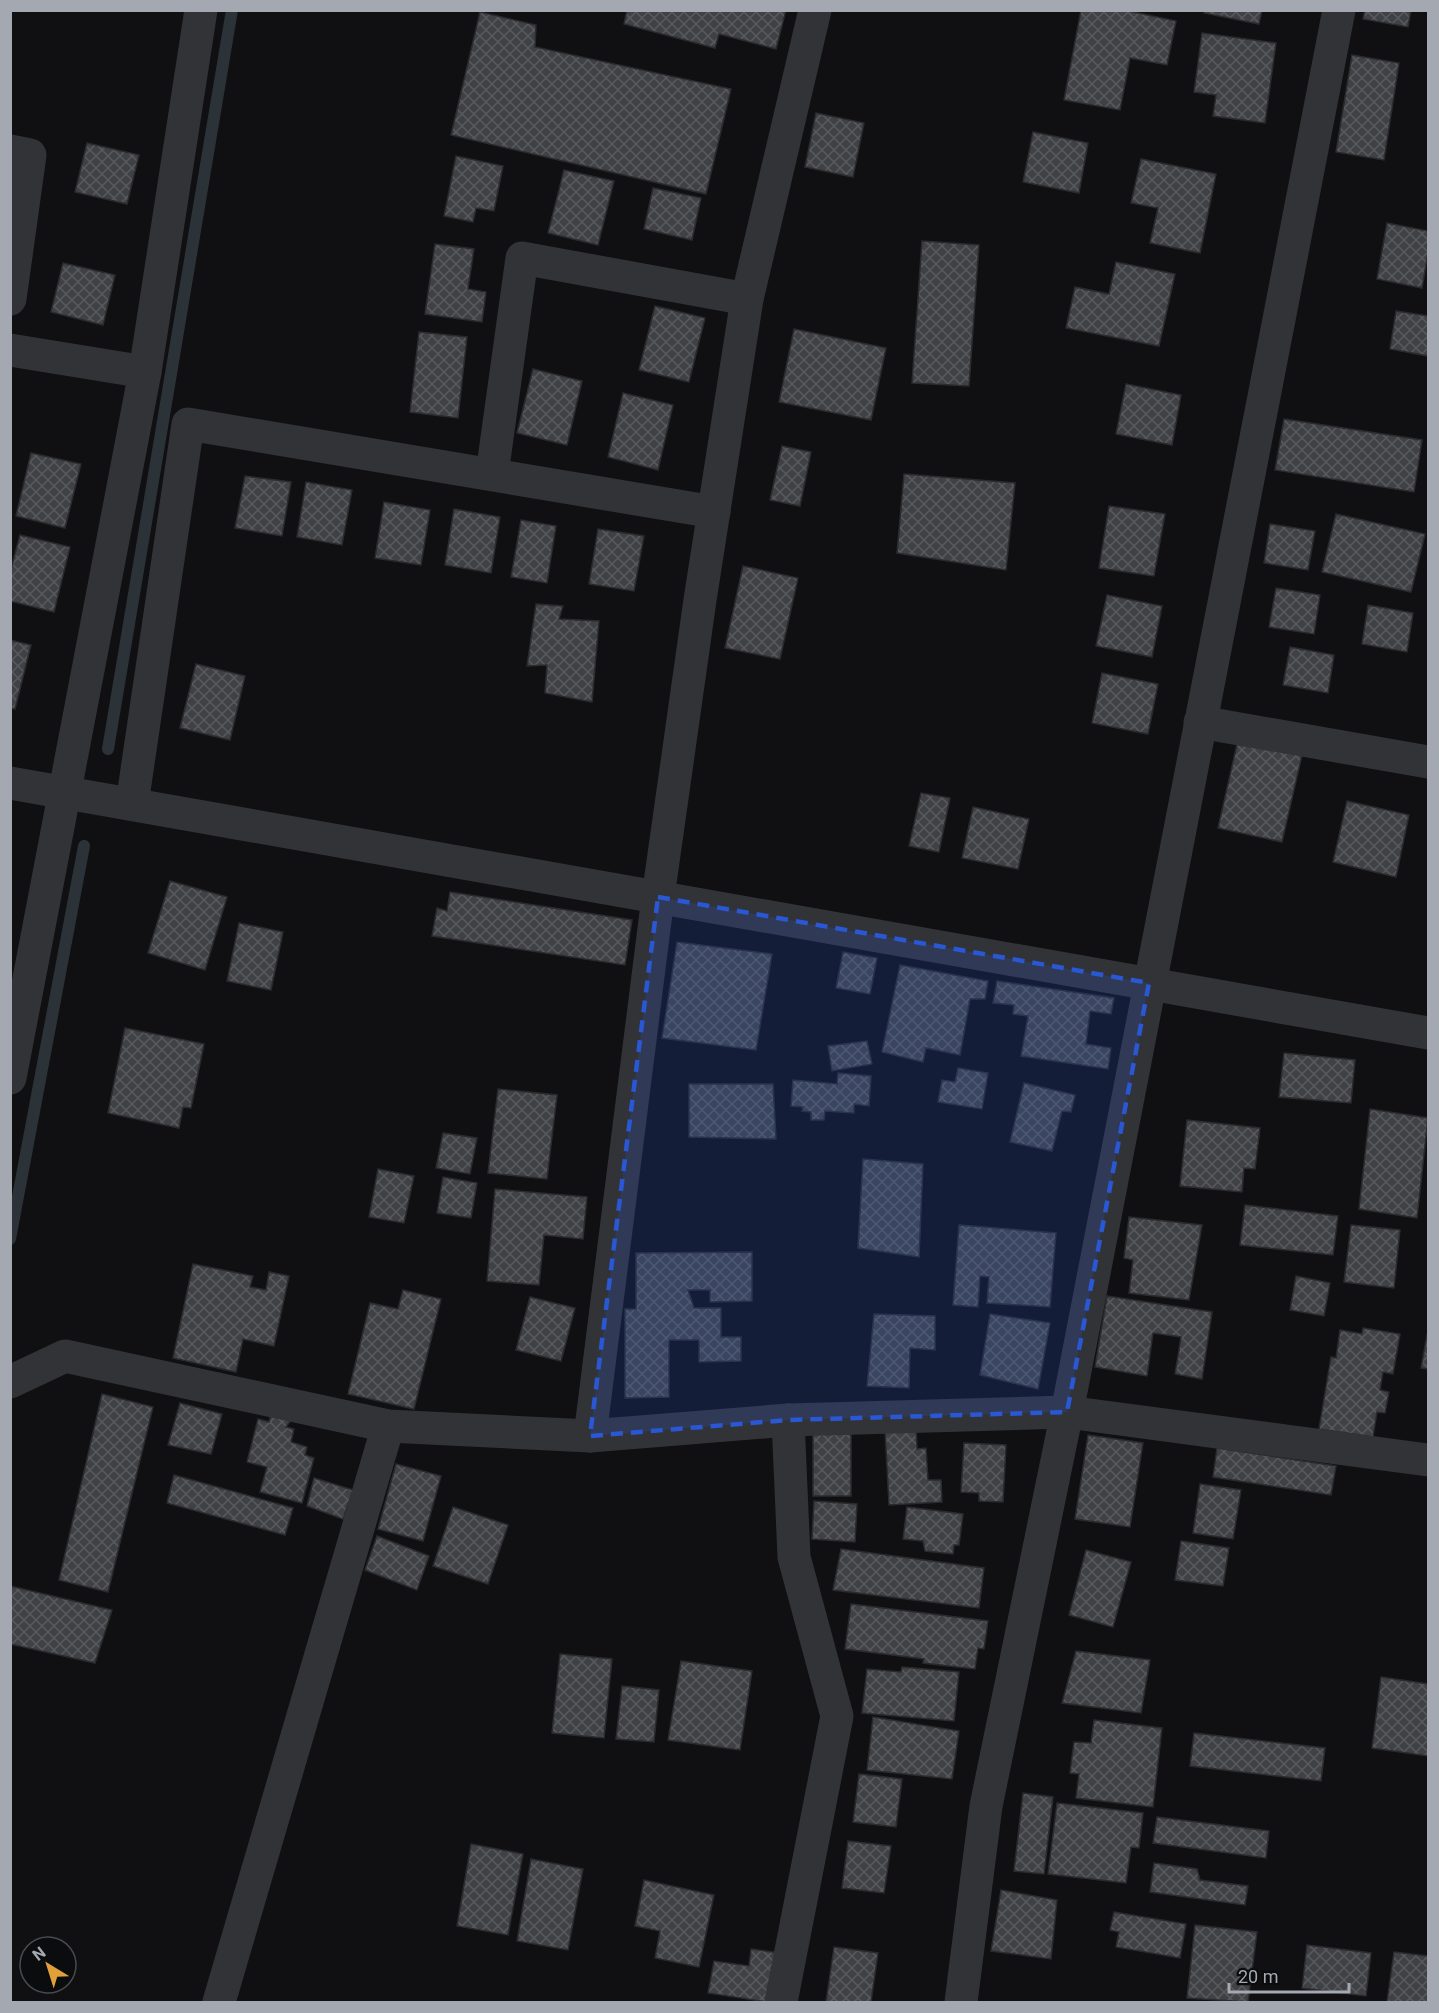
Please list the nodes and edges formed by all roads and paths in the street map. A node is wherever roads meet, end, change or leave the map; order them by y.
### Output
1 (201, 10) edge
2 (815, 10) edge
3 (1338, 10) edge
4 (10, 151) edge
5 (10, 299) edge
6 (747, 299) junction
7 (10, 350) edge
8 (145, 372) junction
9 (492, 474) junction
10 (714, 512) junction
11 (1200, 722) junction
12 (1428, 762) edge
13 (10, 783) edge
14 (67, 793) junction
15 (132, 804) junction
16 (658, 897) junction
17 (1149, 983) junction
18 (1428, 1033) edge
19 (10, 1078) edge
20 (10, 1382) edge
21 (1067, 1412) junction
22 (788, 1420) junction
23 (388, 1426) junction
24 (590, 1436) junction
25 (1428, 1460) edge
26 (219, 2002) edge
27 (781, 2002) edge
28 (962, 2002) edge

1 - 8 street
2 - 6 street
3 - 11 street
4 - 5 street
6 - 9 street
6 - 10 street
7 - 8 street
8 - 14 street
9 - 10 street
9 - 15 street
10 - 16 street
11 - 12 street
11 - 17 street
13 - 14 street
14 - 15 street
14 - 19 street
15 - 16 street
16 - 17 street
16 - 24 street
17 - 18 street
17 - 21 street
20 - 23 street
21 - 22 street
21 - 25 street
21 - 28 street
22 - 24 street
22 - 27 street
23 - 24 street
23 - 26 street

